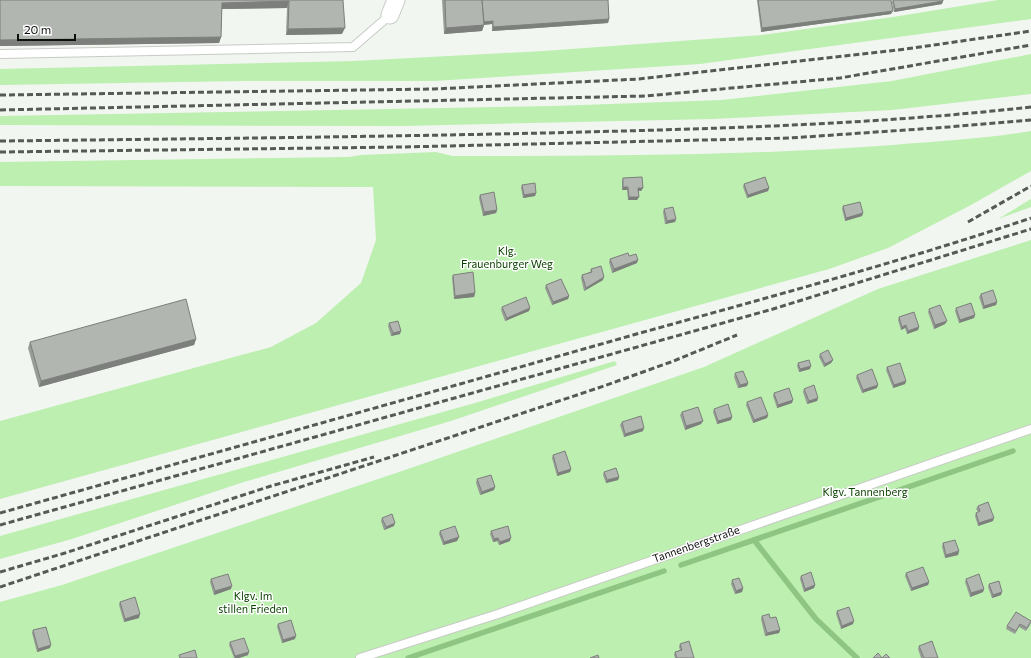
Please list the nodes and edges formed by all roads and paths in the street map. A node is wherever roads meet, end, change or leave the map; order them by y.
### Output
1 (393, 7) edge
2 (0, 54) edge
3 (1031, 429) edge
4 (360, 658) edge

1 - 2 lane
3 - 4 lane, Tannenbergstraße

